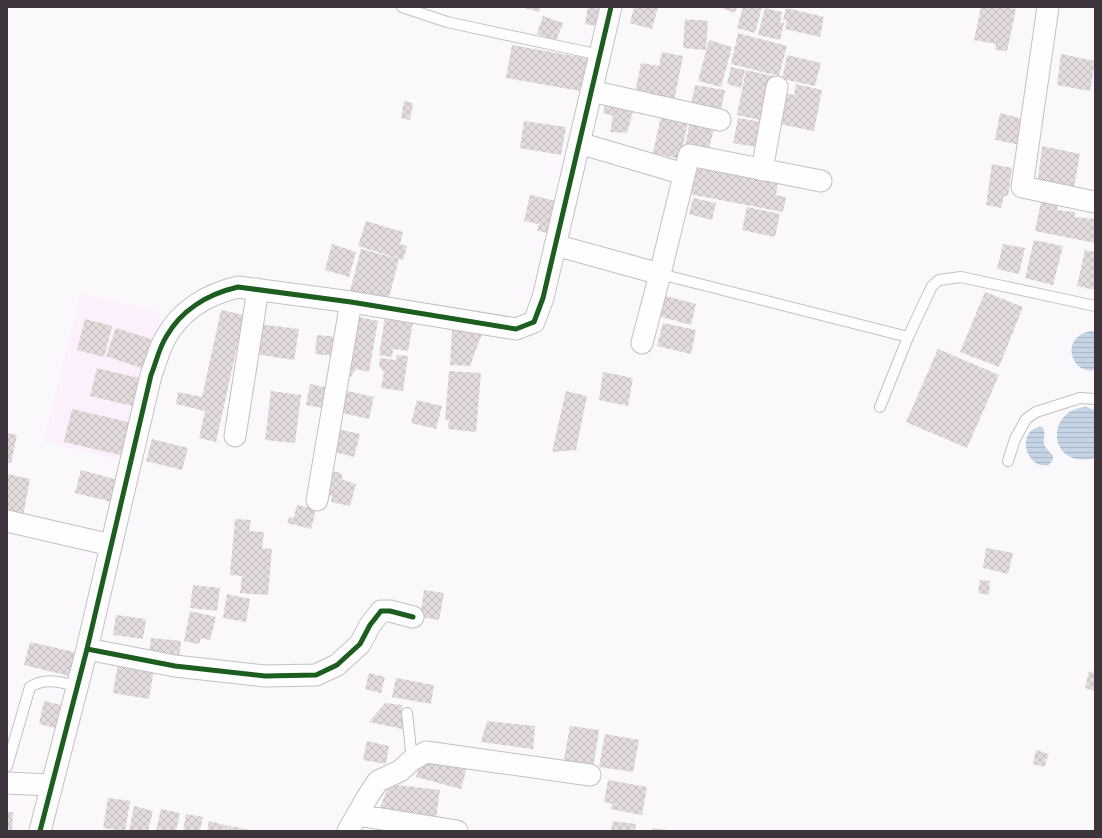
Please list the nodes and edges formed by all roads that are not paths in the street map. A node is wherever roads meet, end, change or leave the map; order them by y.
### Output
1 (402, 7) edge
2 (611, 7) edge
3 (1048, 7) edge
4 (600, 55) junction
5 (777, 87) dead end
6 (591, 91) junction
7 (720, 120) dead end
8 (579, 143) junction
9 (762, 170) junction
10 (684, 174) junction
11 (821, 182) dead end
12 (1095, 202) edge
13 (555, 244) junction
14 (660, 274) junction
15 (258, 289) junction
16 (351, 302) junction
17 (1095, 306) edge
18 (908, 337) junction
19 (642, 343) dead end
20 (1095, 399) edge
21 (880, 407) dead end
22 (235, 436) dead end
23 (1008, 460) dead end
24 (317, 500) dead end
25 (7, 520) edge
26 (111, 545) junction
27 (413, 617) dead end
28 (87, 649) junction
29 (77, 686) junction
30 (407, 713) dead end
31 (412, 760) junction
32 (7, 766) edge
33 (590, 775) dead end
34 (7, 783) edge
35 (51, 785) junction
36 (353, 823) edge
37 (43, 830) edge
38 (457, 831) edge

1 - 4 lane
2 - 4 street
3 - 12 street
4 - 6 street
5 - 9 street
6 - 7 street
6 - 8 street
8 - 10 street
8 - 13 street
9 - 10 street
9 - 11 street
10 - 14 street
13 - 14 street
13 - 16 street
14 - 18 lane
14 - 19 street
15 - 16 street
15 - 22 street
15 - 26 street
16 - 24 street
17 - 18 lane
18 - 21 lane
20 - 23 lane
25 - 26 street
26 - 28 street
27 - 28 street
28 - 29 street
29 - 32 lane
29 - 35 street
30 - 31 lane
31 - 33 street
31 - 36 street
34 - 35 street
35 - 37 street
36 - 38 street

